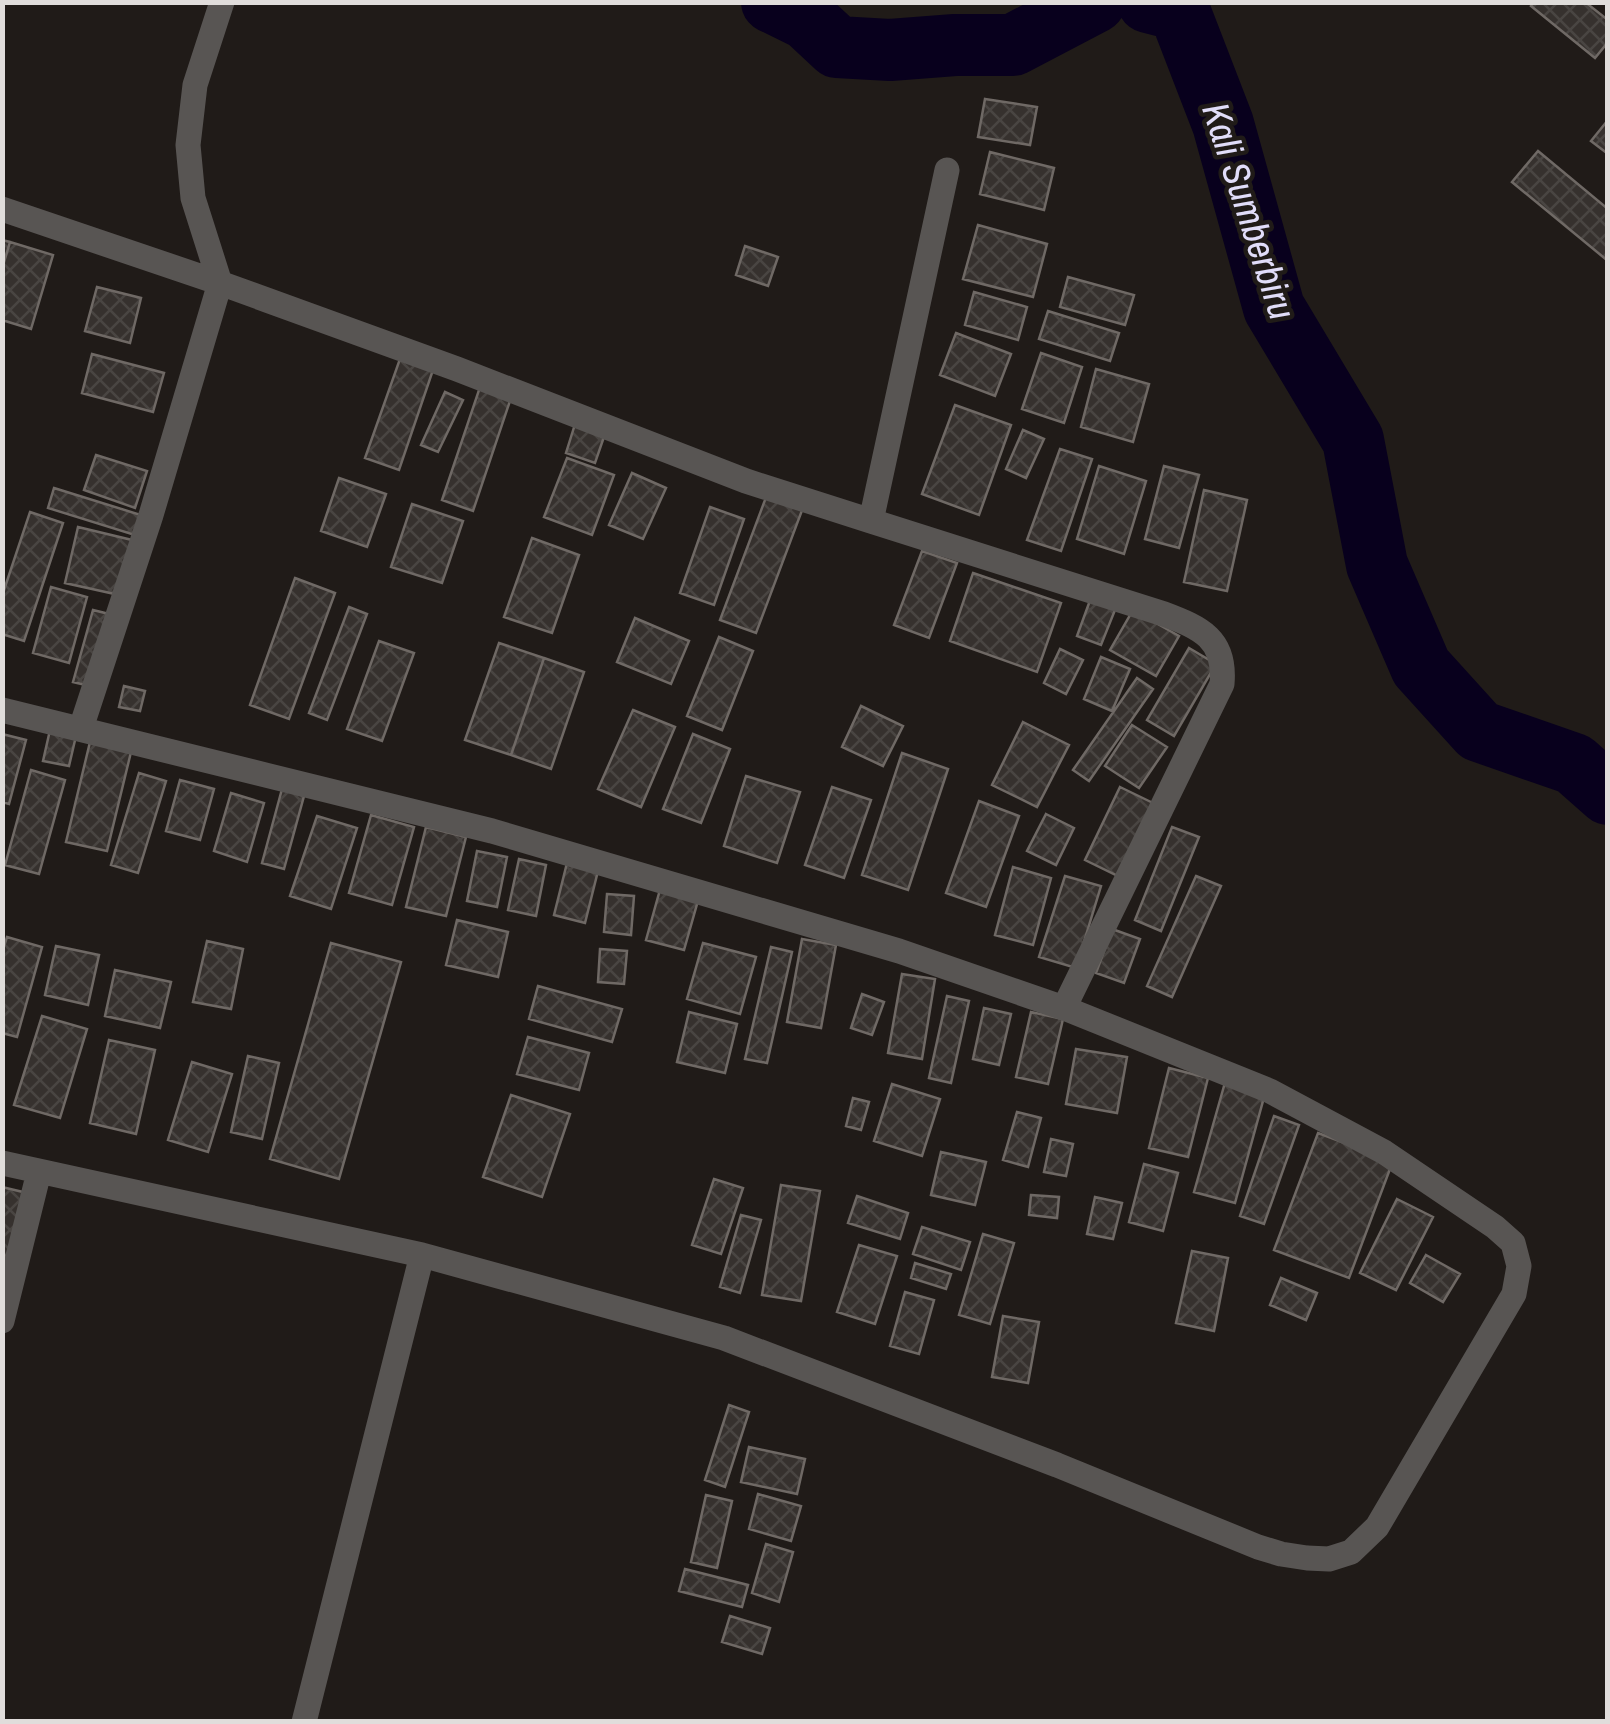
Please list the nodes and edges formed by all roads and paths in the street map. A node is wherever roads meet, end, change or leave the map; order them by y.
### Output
1 (222, 2) edge
2 (947, 170) dead end
3 (2, 209) edge
4 (220, 283) junction
5 (871, 522) junction
6 (2, 710) edge
7 (81, 728) junction
8 (1064, 1008) junction
9 (2, 1163) edge
10 (40, 1172) junction
11 (422, 1256) junction
12 (2, 1321) edge
13 (304, 1722) edge

1 - 4 street
2 - 5 street
3 - 4 street
4 - 5 street
4 - 7 street
5 - 8 street
6 - 7 street
7 - 8 street
8 - 11 street
9 - 10 street
10 - 11 street
10 - 12 street
11 - 13 street

